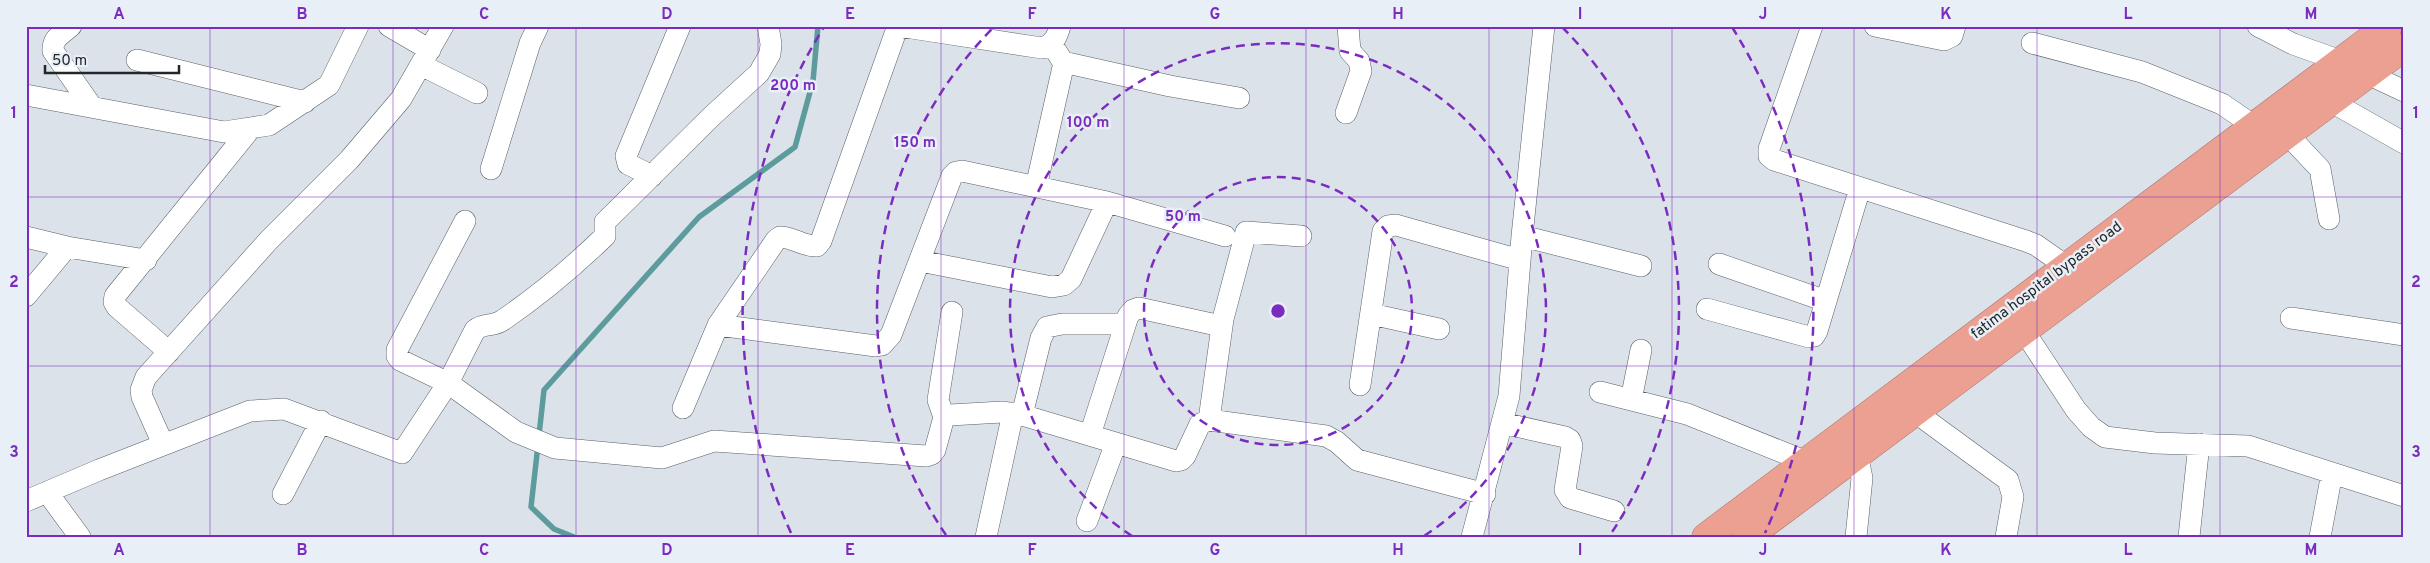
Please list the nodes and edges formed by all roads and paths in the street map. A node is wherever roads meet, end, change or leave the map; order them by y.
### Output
1 (71, 26) edge
2 (358, 26) edge
3 (389, 26) edge
4 (443, 26) edge
5 (538, 26) edge
6 (680, 26) edge
7 (768, 26) edge
8 (1060, 26) edge
9 (1348, 26) edge
10 (1544, 26) edge
11 (1812, 26) edge
12 (1875, 26) edge
13 (1955, 26) edge
14 (2258, 26) edge
15 (2388, 26) edge
16 (2032, 43) dead end
17 (1050, 45) junction
18 (2404, 47) edge
19 (425, 57) junction
20 (137, 60) dead end
21 (2341, 61) junction
22 (1064, 62) junction
23 (2368, 74) junction
24 (2404, 91) edge
25 (476, 93) dead end
26 (26, 95) edge
27 (1239, 98) dead end
28 (305, 102) junction
29 (2330, 102) junction
30 (92, 107) junction
31 (1346, 113) dead end
32 (2254, 126) junction
33 (250, 128) junction
34 (2288, 135) junction
35 (2404, 143) edge
36 (491, 169) dead end
37 (652, 176) junction
38 (1036, 187) junction
39 (1860, 188) junction
40 (1107, 202) junction
41 (2329, 219) dead end
42 (465, 221) dead end
43 (1225, 236) dead end
44 (1301, 236) dead end
45 (1522, 236) junction
46 (26, 238) edge
47 (67, 247) junction
48 (146, 260) junction
49 (1520, 260) junction
50 (920, 261) junction
51 (1719, 264) dead end
52 (1641, 266) dead end
53 (2066, 266) junction
54 (26, 296) edge
55 (1826, 301) junction
56 (1707, 309) dead end
57 (952, 312) dead end
58 (1371, 314) junction
59 (2291, 318) dead end
60 (1223, 319) junction
61 (2015, 321) junction
62 (1125, 324) junction
63 (718, 325) junction
64 (1439, 329) dead end
65 (2404, 335) edge
66 (1641, 350) dead end
67 (169, 352) junction
68 (448, 383) junction
69 (1360, 385) dead end
70 (1600, 392) dead end
71 (1632, 400) junction
72 (683, 408) dead end
73 (1915, 412) junction
74 (1018, 414) junction
75 (944, 417) junction
76 (1209, 420) junction
77 (320, 422) junction
78 (1502, 423) junction
79 (1090, 435) junction
80 (1116, 443) junction
81 (164, 444) junction
82 (2199, 444) junction
83 (1857, 454) junction
84 (1807, 462) junction
85 (2332, 473) junction
86 (48, 492) junction
87 (283, 494) dead end
88 (1485, 494) junction
89 (2404, 496) edge
90 (26, 501) edge
91 (1614, 511) dead end
92 (1087, 521) dead end
93 (80, 537) edge
94 (986, 537) edge
95 (1472, 537) edge
96 (1706, 537) edge
97 (1747, 537) edge
98 (1856, 537) edge
99 (2006, 537) edge
100 (2189, 537) edge
101 (2320, 537) edge

1 - 30 street
2 - 28 street
3 - 19 street
4 - 19 street
5 - 36 street
6 - 37 street
7 - 37 street
8 - 17 street
9 - 31 street
10 - 45 street
11 - 39 street
12 - 13 street
14 - 21 street
15 - 21 highway, fatima hospital bypass road
16 - 32 street
17 - 22 street
17 - 63 street
18 - 23 highway, fatima hospital bypass road
19 - 25 street
19 - 67 street
20 - 28 street
21 - 32 highway, fatima hospital bypass road
22 - 27 street
22 - 38 street
23 - 24 street
23 - 29 highway, fatima hospital bypass road
26 - 30 street
28 - 33 street
29 - 34 highway, fatima hospital bypass road
29 - 35 street
30 - 33 street
32 - 53 highway, fatima hospital bypass road
33 - 48 street
34 - 41 street
34 - 61 highway, fatima hospital bypass road
37 - 68 street
38 - 40 street
38 - 50 street
39 - 53 street
39 - 55 street
40 - 43 street
40 - 50 street
42 - 68 street
44 - 60 street
45 - 49 street
45 - 52 street
46 - 47 street
47 - 48 street
47 - 54 street
48 - 67 street
49 - 58 street
49 - 78 street
50 - 63 street
51 - 55 street
53 - 61 highway, fatima hospital bypass road
55 - 56 street
57 - 75 street
58 - 64 street
58 - 69 street
59 - 65 street
60 - 62 street
60 - 76 street
61 - 73 highway, fatima hospital bypass road
61 - 82 street
61 - 84 highway, fatima hospital bypass road
62 - 74 street
62 - 79 street
63 - 72 street
66 - 71 street
67 - 81 street
68 - 75 street
68 - 77 street
70 - 71 street
71 - 84 street
73 - 83 highway, fatima hospital bypass road
73 - 99 street
74 - 75 street
74 - 79 street
74 - 94 street
76 - 80 street
76 - 88 street
77 - 81 street
77 - 87 street
78 - 88 street
78 - 91 street
79 - 80 street
80 - 92 street
81 - 86 street
82 - 85 street
82 - 100 street
83 - 97 highway, fatima hospital bypass road
83 - 98 street
84 - 96 highway, fatima hospital bypass road
85 - 89 street
85 - 101 street
86 - 90 street
86 - 93 street
88 - 95 street

